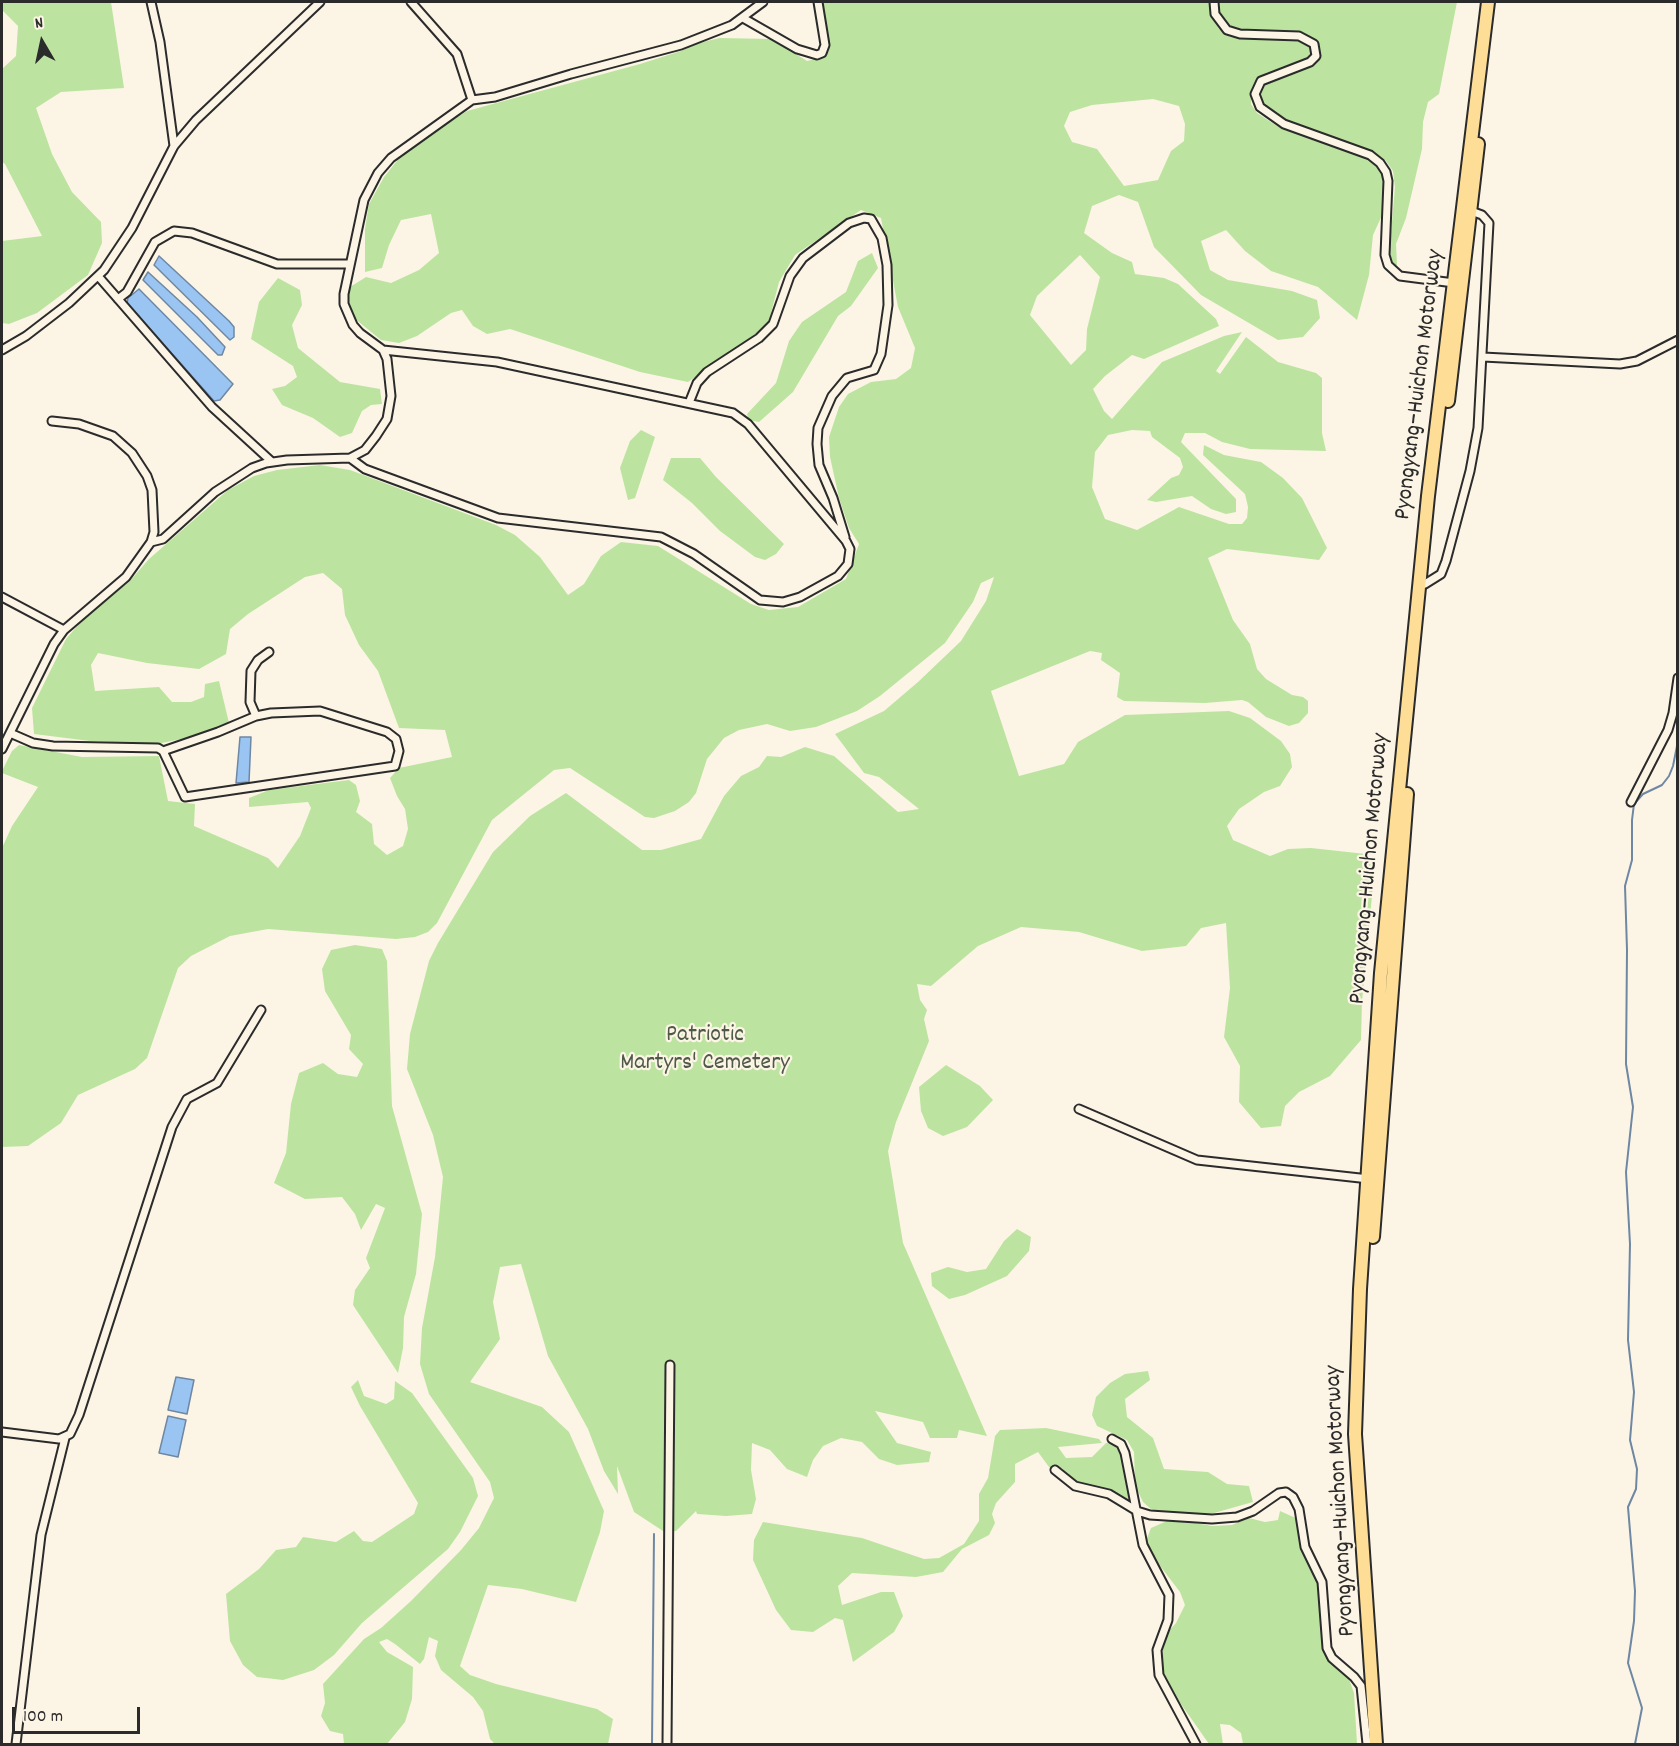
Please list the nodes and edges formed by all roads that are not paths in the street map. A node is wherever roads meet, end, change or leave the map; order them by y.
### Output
1 (151, 2) edge
2 (411, 2) edge
3 (763, 2) edge
4 (818, 2) edge
5 (1214, 2) edge
6 (1488, 2) edge
7 (1494, 2) edge
8 (317, 3) edge
9 (743, 18) junction
10 (472, 100) junction
11 (174, 146) junction
12 (1471, 211) junction
13 (349, 264) junction
14 (98, 276) junction
15 (1454, 283) junction
16 (118, 299) junction
17 (1677, 340) edge
18 (2, 350) edge
19 (383, 350) junction
20 (1483, 357) junction
21 (689, 403) junction
22 (52, 421) dead end
23 (350, 458) junction
24 (272, 462) junction
25 (846, 541) junction
26 (151, 542) junction
27 (1425, 584) junction
28 (2, 597) edge
29 (64, 630) junction
30 (269, 652) dead end
31 (1677, 678) edge
32 (256, 716) junction
33 (10, 733) junction
34 (2, 749) edge
35 (163, 751) junction
36 (1631, 802) dead end
37 (261, 1010) dead end
38 (1079, 1109) dead end
39 (1368, 1179) junction
40 (670, 1365) dead end
41 (2, 1432) edge
42 (65, 1438) junction
43 (1112, 1439) dead end
44 (1055, 1470) dead end
45 (1134, 1509) junction
46 (16, 1744) edge
47 (667, 1744) edge
48 (1196, 1744) edge
49 (1367, 1744) edge
50 (1376, 1744) edge
51 (1383, 1744) edge

1 - 11 street
2 - 10 street
3 - 9 street
4 - 9 street
5 - 15 street
6 - 15 highway, Pyongyang–Huichon Motorway
7 - 12 highway, Pyongyang–Huichon Motorway
8 - 11 street
9 - 10 street
10 - 13 street
11 - 14 street
12 - 20 street
12 - 27 highway, Pyongyang–Huichon Motorway
13 - 16 street
13 - 19 street
14 - 16 street
14 - 18 street
15 - 39 highway, Pyongyang–Huichon Motorway
16 - 24 street
17 - 20 street
19 - 21 street
19 - 23 street
20 - 27 street
21 - 25 street
21 - 25 street
22 - 26 street
23 - 24 street
23 - 25 street
24 - 26 street
26 - 29 street
27 - 51 highway, Pyongyang–Huichon Motorway
28 - 29 street
29 - 33 street
30 - 32 street
31 - 36 street
32 - 35 street
32 - 35 street
33 - 34 street
33 - 35 street
37 - 42 street
38 - 39 street
39 - 50 highway, Pyongyang–Huichon Motorway
40 - 47 street
41 - 42 street
42 - 46 street
43 - 45 street
44 - 45 street
45 - 48 street
45 - 49 street

